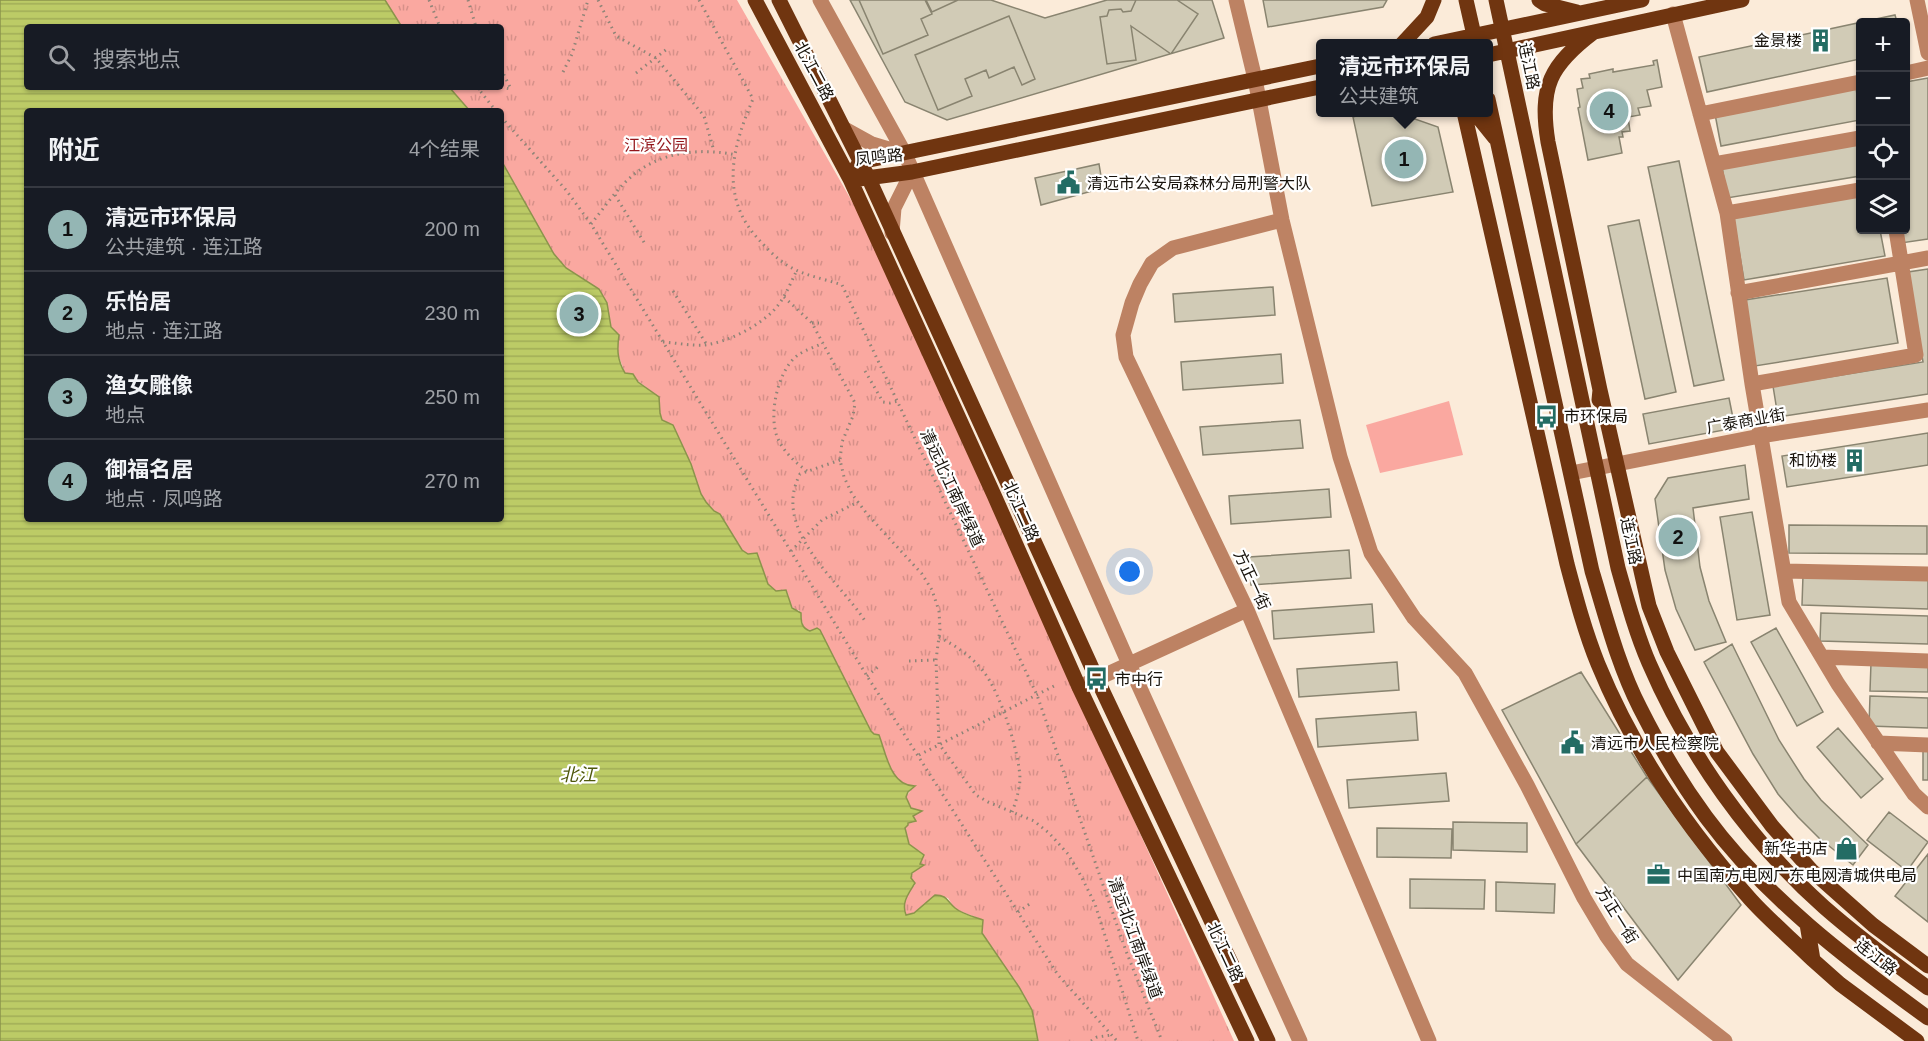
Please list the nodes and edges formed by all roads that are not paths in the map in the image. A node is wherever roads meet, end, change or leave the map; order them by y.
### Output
1 (755, 0) edge
2 (779, 0) edge
3 (820, 0) edge
4 (1236, 0) edge
5 (1434, 0) edge
6 (1466, 0) edge
7 (1496, 0) edge
8 (1539, 0) edge
9 (1642, 0) edge
10 (1742, 0) edge
11 (1917, 0) edge
12 (1583, 13) junction
13 (1672, 14) junction
14 (1503, 29) junction
15 (1594, 32) junction
16 (1407, 39) edge
17 (1475, 39) edge
18 (1508, 51) junction
19 (1928, 53) edge
20 (1493, 54) edge
21 (1316, 67) edge
22 (1928, 68) edge
23 (1910, 72) edge
24 (1255, 79) junction
25 (1856, 83) edge
26 (1316, 88) edge
27 (1259, 99) junction
28 (1700, 114) junction
29 (1465, 117) edge
30 (1478, 117) edge
31 (1492, 117) edge
32 (843, 128) junction
33 (1856, 139) edge
34 (1497, 141) junction
35 (905, 154) junction
36 (860, 162) junction
37 (1714, 164) junction
38 (912, 172) junction
39 (850, 179) junction
40 (869, 179) junction
41 (1856, 191) edge
42 (1727, 213) junction
43 (1282, 220) junction
44 (892, 233) junction
45 (1897, 234) edge
46 (1928, 258) edge
47 (1902, 262) junction
48 (1738, 292) junction
49 (1752, 384) junction
50 (1600, 390) junction
51 (1928, 410) edge
52 (1760, 436) junction
53 (1592, 440) junction
54 (1617, 465) junction
55 (1597, 468) junction
56 (1571, 473) junction
57 (1784, 571) junction
58 (1928, 574) edge
59 (1247, 610) junction
60 (1822, 657) junction
61 (1928, 661) edge
62 (1129, 664) junction
63 (1097, 679) junction
64 (1079, 687) junction
65 (1878, 743) junction
66 (1928, 745) edge
67 (1928, 807) edge
68 (1807, 924) junction
69 (1813, 960) junction
70 (1928, 966) edge
71 (1928, 988) edge
72 (1928, 1018) edge
73 (1247, 1041) edge
74 (1268, 1041) edge
75 (1300, 1041) edge
76 (1429, 1041) edge
77 (1725, 1041) edge
78 (1917, 1041) edge

1 - 39 main road, 北江二路
2 - 32 main road, 北江二路
3 - 35 street, 北江二路
4 - 24 street, 方正一街
5 - 16 main road
6 - 17 main road
7 - 14 main road, 连江路
8 - 12 main road
9 - 12 main road
10 - 13 main road
11 - 19 street
12 - 14 main road
13 - 15 main road
13 - 28 street
14 - 17 main road
14 - 18 main road, 连江路
15 - 18 main road
15 - 50 main road, 连江路
18 - 20 main road
18 - 53 main road, 连江路
21 - 24 main road, 凤鸣路
22 - 23 street
24 - 27 street, 方正一街
24 - 35 main road, 凤鸣路
25 - 28 street
26 - 27 main road, 凤鸣路
27 - 38 main road, 凤鸣路
27 - 43 street, 方正一街
28 - 37 street
29 - 69 main road
30 - 34 main road
31 - 34 main road, 连江路
32 - 35 street
32 - 36 main road, 北江二路
33 - 37 street
34 - 56 main road, 连江路
35 - 36 main road, 凤鸣路
35 - 38 street, 北江二路
36 - 39 main road, 凤鸣路
36 - 40 main road, 北江二路
37 - 42 street
38 - 40 main road, 凤鸣路
38 - 44 street
38 - 62 street, 北江二路
39 - 40 main road, 凤鸣路
39 - 64 main road, 北江二路
40 - 44 main road, 北江二路
41 - 42 street
42 - 48 street
43 - 59 street, 方正一街
43 - 77 street, 方正一街
44 - 63 main road, 北江二路
45 - 47 street
46 - 47 street
47 - 48 street
47 - 49 street
48 - 49 street
49 - 52 street
50 - 53 main road
50 - 54 main road, 连江路
51 - 52 street, 广泰商业街
52 - 54 street, 广泰商业街
52 - 57 street
53 - 55 main road, 连江路
54 - 55 street, 广泰商业街
54 - 70 main road, 连江路
55 - 56 street, 广泰商业街
55 - 71 main road, 连江路
56 - 68 main road, 连江路
57 - 58 street
57 - 60 street
59 - 62 street
59 - 76 street, 方正一街
60 - 61 street
60 - 65 street
62 - 63 street
62 - 75 street, 北江二路
63 - 64 street
63 - 74 main road, 北江二路
64 - 73 main road, 北江二路
65 - 66 street
65 - 67 street
68 - 69 main road
68 - 72 main road, 连江路
69 - 78 main road

